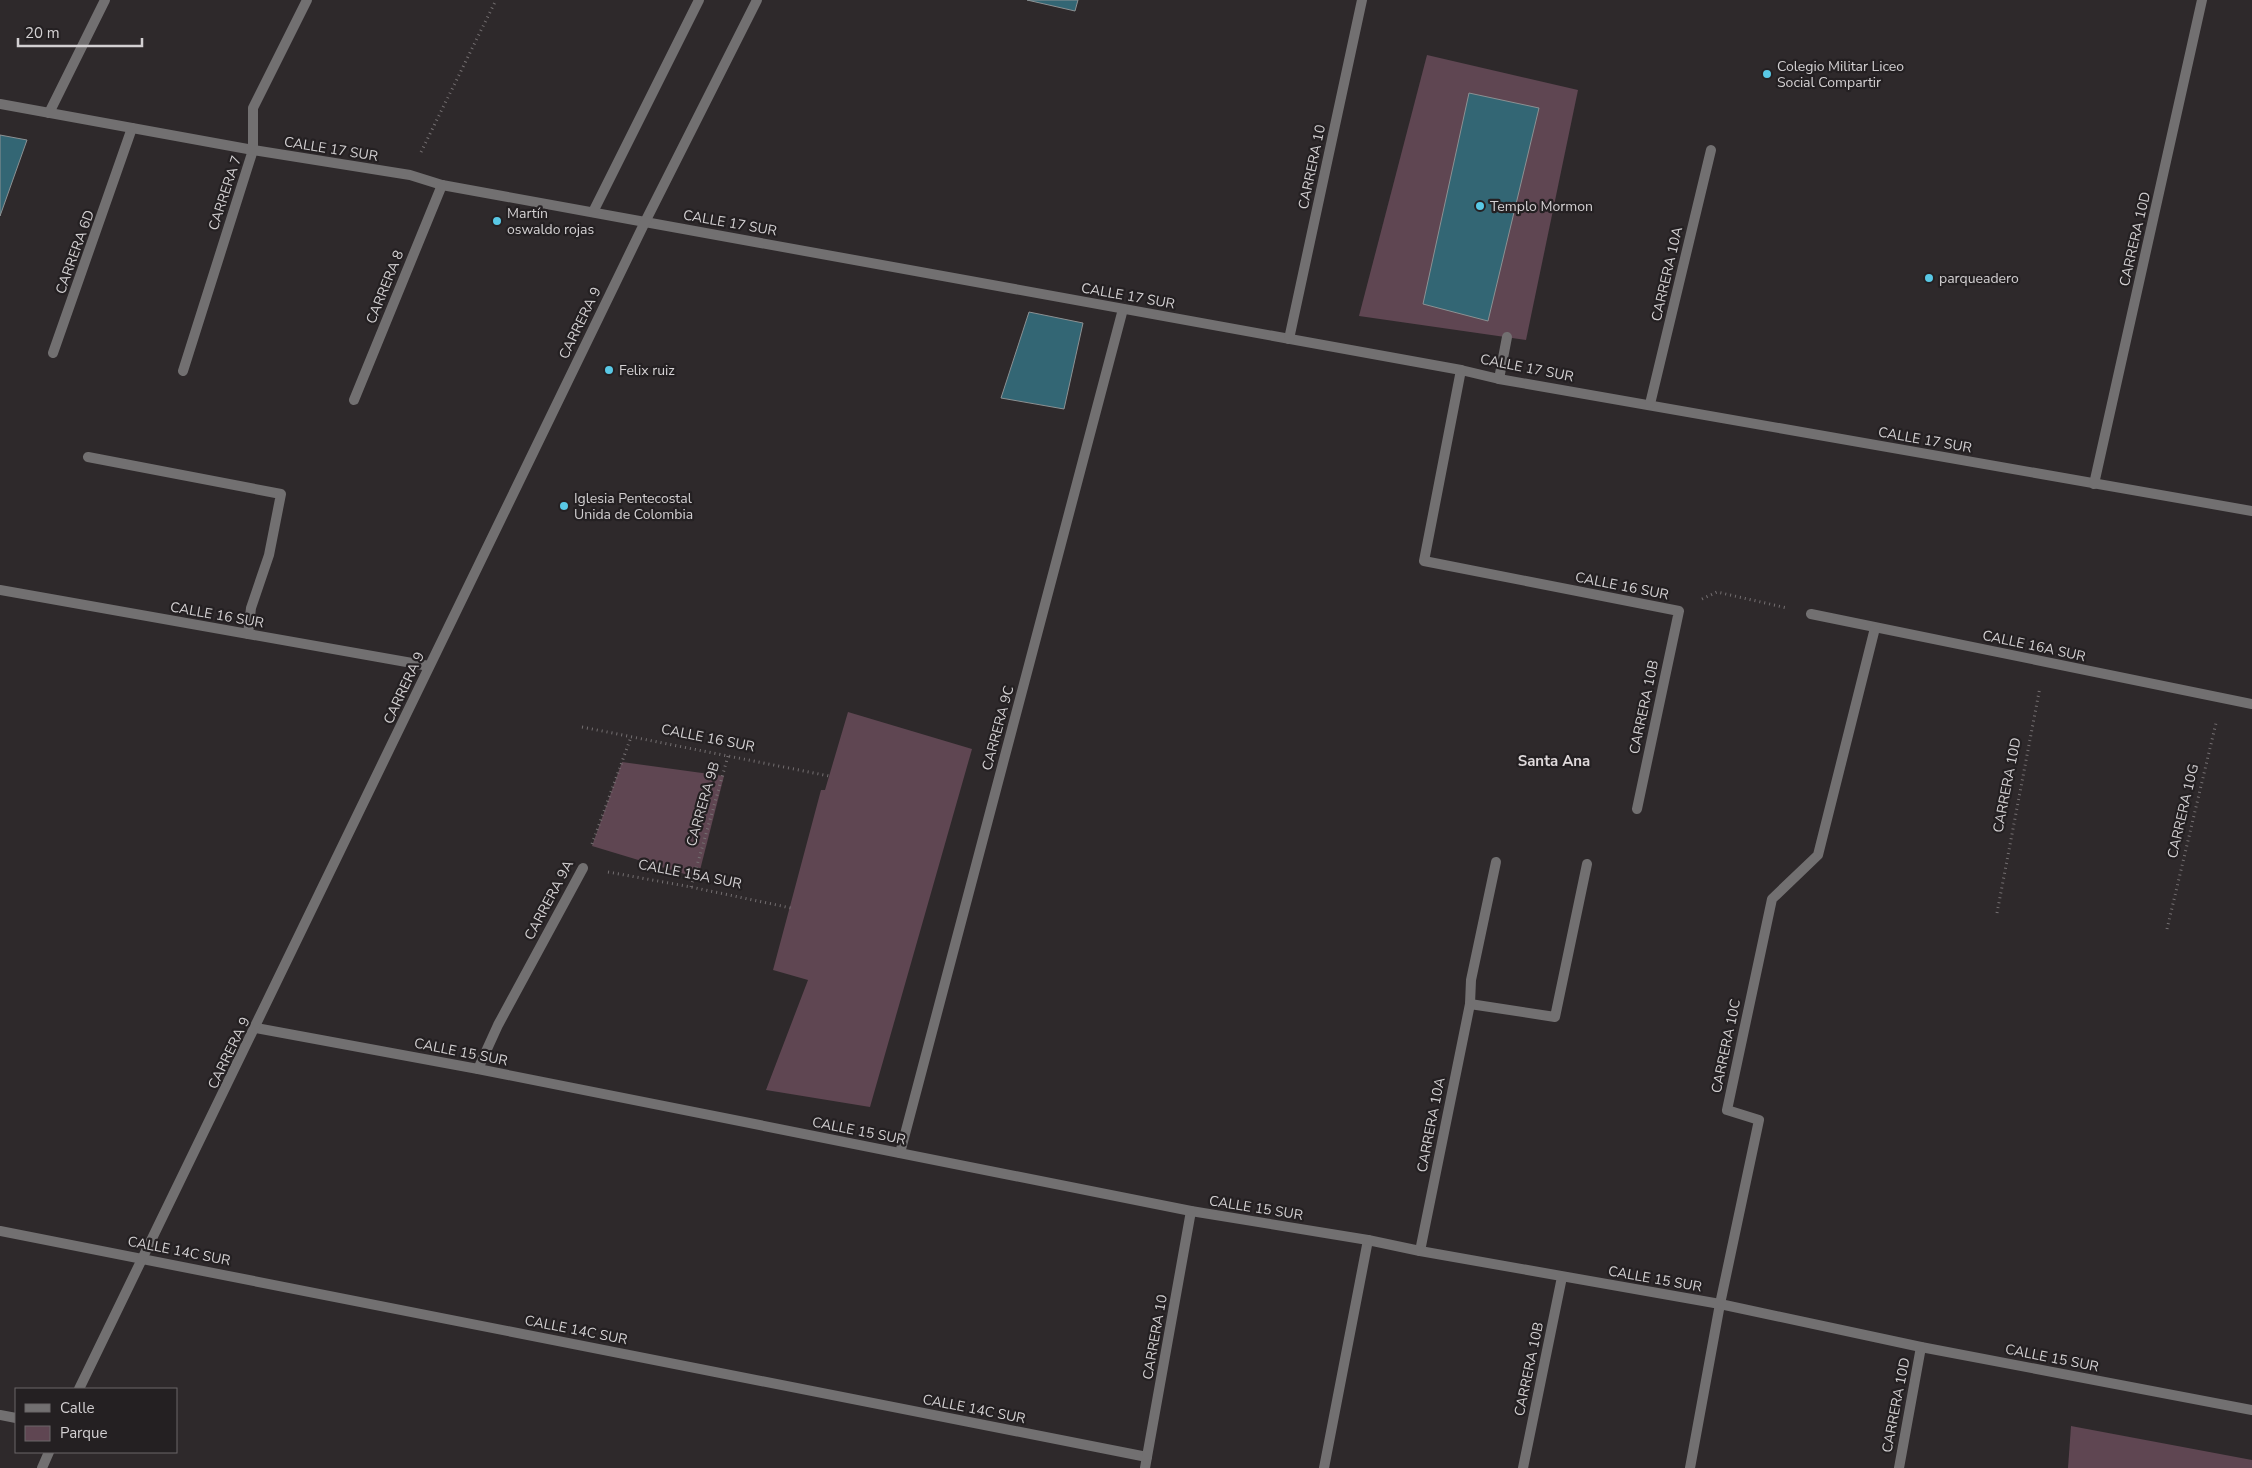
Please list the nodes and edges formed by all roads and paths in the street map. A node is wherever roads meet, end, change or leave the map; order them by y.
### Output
1 (105, 0) edge
2 (306, 0) edge
3 (496, 0) edge
4 (699, 0) edge
5 (757, 0) edge
6 (1362, 0) edge
7 (2202, 0) edge
8 (0, 104) edge
9 (48, 113) junction
10 (132, 128) junction
11 (253, 150) junction
12 (1711, 150) dead end
13 (410, 175) junction
14 (442, 185) junction
15 (593, 212) junction
16 (645, 222) junction
17 (1123, 309) junction
18 (1508, 337) dead end
19 (1289, 339) junction
20 (53, 353) dead end
21 (1461, 370) junction
22 (183, 371) dead end
23 (1499, 379) junction
24 (354, 400) dead end
25 (1650, 404) junction
26 (88, 458) dead end
27 (2094, 484) junction
28 (2252, 511) edge
29 (0, 590) edge
30 (1679, 611) junction
31 (1811, 614) joint
32 (1875, 628) junction
33 (248, 634) junction
34 (2044, 662) junction
35 (429, 666) junction
36 (2222, 698) junction
37 (2252, 704) edge
38 (582, 727) dead end
39 (631, 737) junction
40 (728, 756) junction
41 (830, 776) dead end
42 (1637, 809) dead end
43 (1496, 862) dead end
44 (1587, 864) dead end
45 (583, 868) junction
46 (691, 887) junction
47 (791, 908) dead end
48 (1997, 913) dead end
49 (2167, 928) dead end
50 (1470, 1004) junction
51 (256, 1028) junction
52 (478, 1069) junction
53 (900, 1154) junction
54 (1191, 1212) junction
55 (0, 1231) edge
56 (1368, 1240) junction
57 (1420, 1251) junction
58 (143, 1258) junction
59 (1562, 1276) junction
60 (1720, 1304) junction
61 (1921, 1347) junction
62 (79, 1388) edge
63 (2252, 1410) edge
64 (0, 1415) edge
65 (15, 1418) edge
66 (49, 1453) edge
67 (1147, 1457) junction
68 (42, 1468) edge
69 (1145, 1468) edge
70 (1324, 1468) edge
71 (1523, 1468) edge
72 (1690, 1468) edge
73 (1899, 1468) edge

1 - 9 street
2 - 11 street, CARRERA 7
3 - 13 path
4 - 15 street
5 - 16 street, CARRERA 9
6 - 19 street, CARRERA 10
7 - 27 street, CARRERA 10D
8 - 9 street, CALLE 17 SUR
9 - 10 street, CALLE 17 SUR
10 - 11 street, CALLE 17 SUR
10 - 20 street, CARRERA 6D
11 - 13 street, CALLE 17 SUR
11 - 22 street, CARRERA 7
12 - 25 street, CARRERA 10A
13 - 14 street, CALLE 17 SUR
14 - 15 street, CALLE 17 SUR
14 - 24 street, CARRERA 8
15 - 16 street, CALLE 17 SUR
16 - 17 street, CALLE 17 SUR
16 - 35 street, CARRERA 9
17 - 19 street, CALLE 17 SUR
17 - 53 street, CARRERA 9C
18 - 23 street
19 - 21 street, CALLE 17 SUR
21 - 23 street, CALLE 17 SUR
21 - 30 street, CALLE 16 SUR
23 - 25 street, CALLE 17 SUR
25 - 27 street, CALLE 17 SUR
26 - 33 street
27 - 28 street, CALLE 17 SUR
29 - 33 street, CALLE 16 SUR
30 - 31 path, CALLE 16 SUR
30 - 42 street, CARRERA 10B
31 - 32 street, CALLE 16A SUR
32 - 34 street, CALLE 16A SUR
32 - 60 street, CARRERA 10C
33 - 35 street, CALLE 16 SUR
34 - 36 street, CALLE 16A SUR
34 - 48 path, CARRERA 10D
35 - 51 street, CARRERA 9
36 - 37 street, CALLE 16A SUR
36 - 49 path, CARRERA 10G
38 - 39 path, CALLE 16 SUR
39 - 40 path, CALLE 16 SUR
39 - 45 path, CARRERA 9A
40 - 41 path, CALLE 16 SUR
40 - 46 path, CARRERA 9B
43 - 50 street, CARRERA 10A
44 - 50 street
45 - 46 path, CALLE 15A SUR
45 - 52 street, CARRERA 9A
46 - 47 path, CALLE 15A SUR
50 - 57 street, CARRERA 10A
51 - 52 street, CALLE 15 SUR
51 - 58 street, CARRERA 9
52 - 53 street, CALLE 15 SUR
53 - 54 street, CALLE 15 SUR
54 - 56 street, CALLE 15 SUR
54 - 67 street, CARRERA 10
55 - 58 street, CALLE 14C SUR
56 - 57 street, CALLE 15 SUR
56 - 70 street
57 - 59 street, CALLE 15 SUR
58 - 62 street, CARRERA 9
58 - 67 street, CALLE 14C SUR
59 - 60 street, CALLE 15 SUR
59 - 71 street, CARRERA 10B
60 - 61 street, CALLE 15 SUR
60 - 72 street, CARRERA 10C
61 - 63 street, CALLE 15 SUR
61 - 73 street, CARRERA 10D
64 - 65 street
66 - 68 street
67 - 69 street, CARRERA 10

